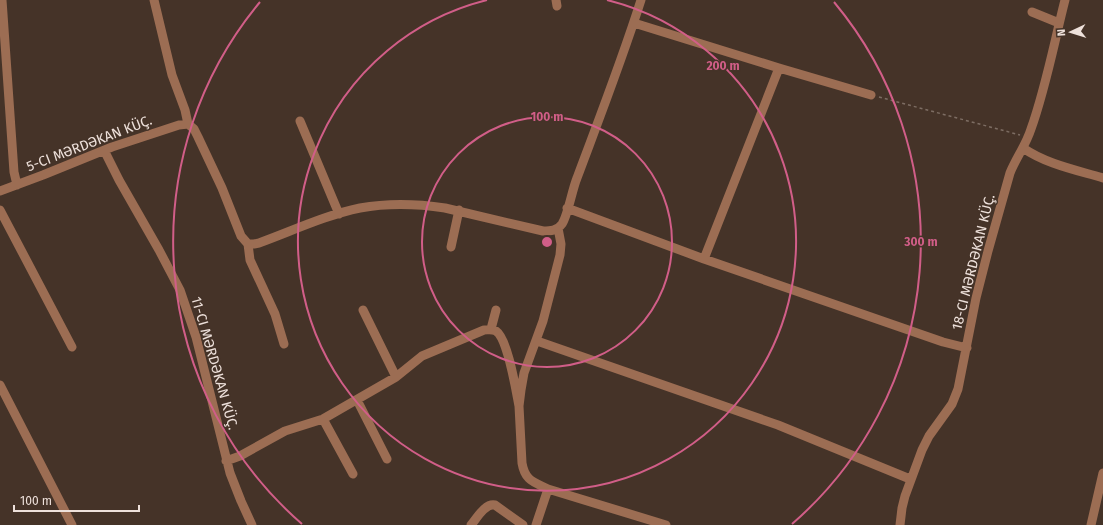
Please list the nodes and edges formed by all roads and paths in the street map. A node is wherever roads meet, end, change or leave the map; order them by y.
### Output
1 (2, 0) edge
2 (154, 0) edge
3 (641, 0) edge
4 (1065, 0) edge
5 (1032, 12) dead end
6 (634, 23) junction
7 (1059, 23) junction
8 (779, 68) junction
9 (870, 95) joint
10 (300, 121) dead end
11 (188, 124) junction
12 (1028, 138) junction
13 (1023, 148) junction
14 (104, 150) junction
15 (1103, 178) edge
16 (17, 185) junction
17 (0, 191) edge
18 (567, 208) junction
19 (0, 210) edge
20 (459, 210) junction
21 (339, 214) junction
22 (558, 228) junction
23 (248, 244) junction
24 (452, 247) dead end
25 (704, 259) junction
26 (363, 310) dead end
27 (496, 310) dead end
28 (491, 329) junction
29 (537, 341) junction
30 (284, 344) dead end
31 (72, 347) dead end
32 (967, 348) junction
33 (510, 363) junction
34 (528, 364) junction
35 (396, 377) junction
36 (0, 385) edge
37 (357, 400) junction
38 (519, 406) junction
39 (323, 419) junction
40 (387, 459) dead end
41 (226, 460) junction
42 (1103, 473) edge
43 (353, 474) dead end
44 (910, 479) junction
45 (548, 489) junction
46 (72, 525) edge
47 (252, 525) edge
48 (471, 525) edge
49 (523, 525) edge
50 (536, 525) edge
51 (666, 525) edge
52 (900, 525) edge
53 (1091, 525) edge

1 - 16 street
2 - 11 street
3 - 6 street
4 - 7 street, 18-CI MƏRDƏKAN KÜÇ.
5 - 7 street
6 - 8 street
6 - 18 street
7 - 12 street, 18-CI MƏRDƏKAN KÜÇ.
8 - 9 street
8 - 25 street
9 - 12 path
10 - 21 street
11 - 14 street, 5-CI MƏRDƏKAN KÜÇ.
11 - 23 street
12 - 13 street, 18-CI MƏRDƏKAN KÜÇ.
13 - 15 street
13 - 32 street, 18-CI MƏRDƏKAN KÜÇ.
14 - 16 street, 5-CI MƏRDƏKAN KÜÇ.
14 - 41 street, 11-CI MƏRDƏKAN KÜÇ.
16 - 17 street, 5-CI MƏRDƏKAN KÜÇ.
18 - 22 street
18 - 25 street
19 - 31 street
20 - 21 street
20 - 22 street
20 - 24 street
21 - 23 street
22 - 29 street
23 - 30 street
25 - 32 street
26 - 35 street
27 - 28 street
28 - 33 street
28 - 35 street
29 - 34 street
29 - 44 street
32 - 44 street, 18-CI MƏRDƏKAN KÜÇ.
33 - 34 street
33 - 38 street
34 - 38 street
35 - 37 street
36 - 46 street
37 - 39 street
37 - 40 street
38 - 45 street
39 - 41 street
39 - 43 street
41 - 47 street, 11-CI MƏRDƏKAN KÜÇ.
42 - 53 street
44 - 52 street, 18-CI MƏRDƏKAN KÜÇ.
45 - 50 street
45 - 51 street
48 - 49 street

